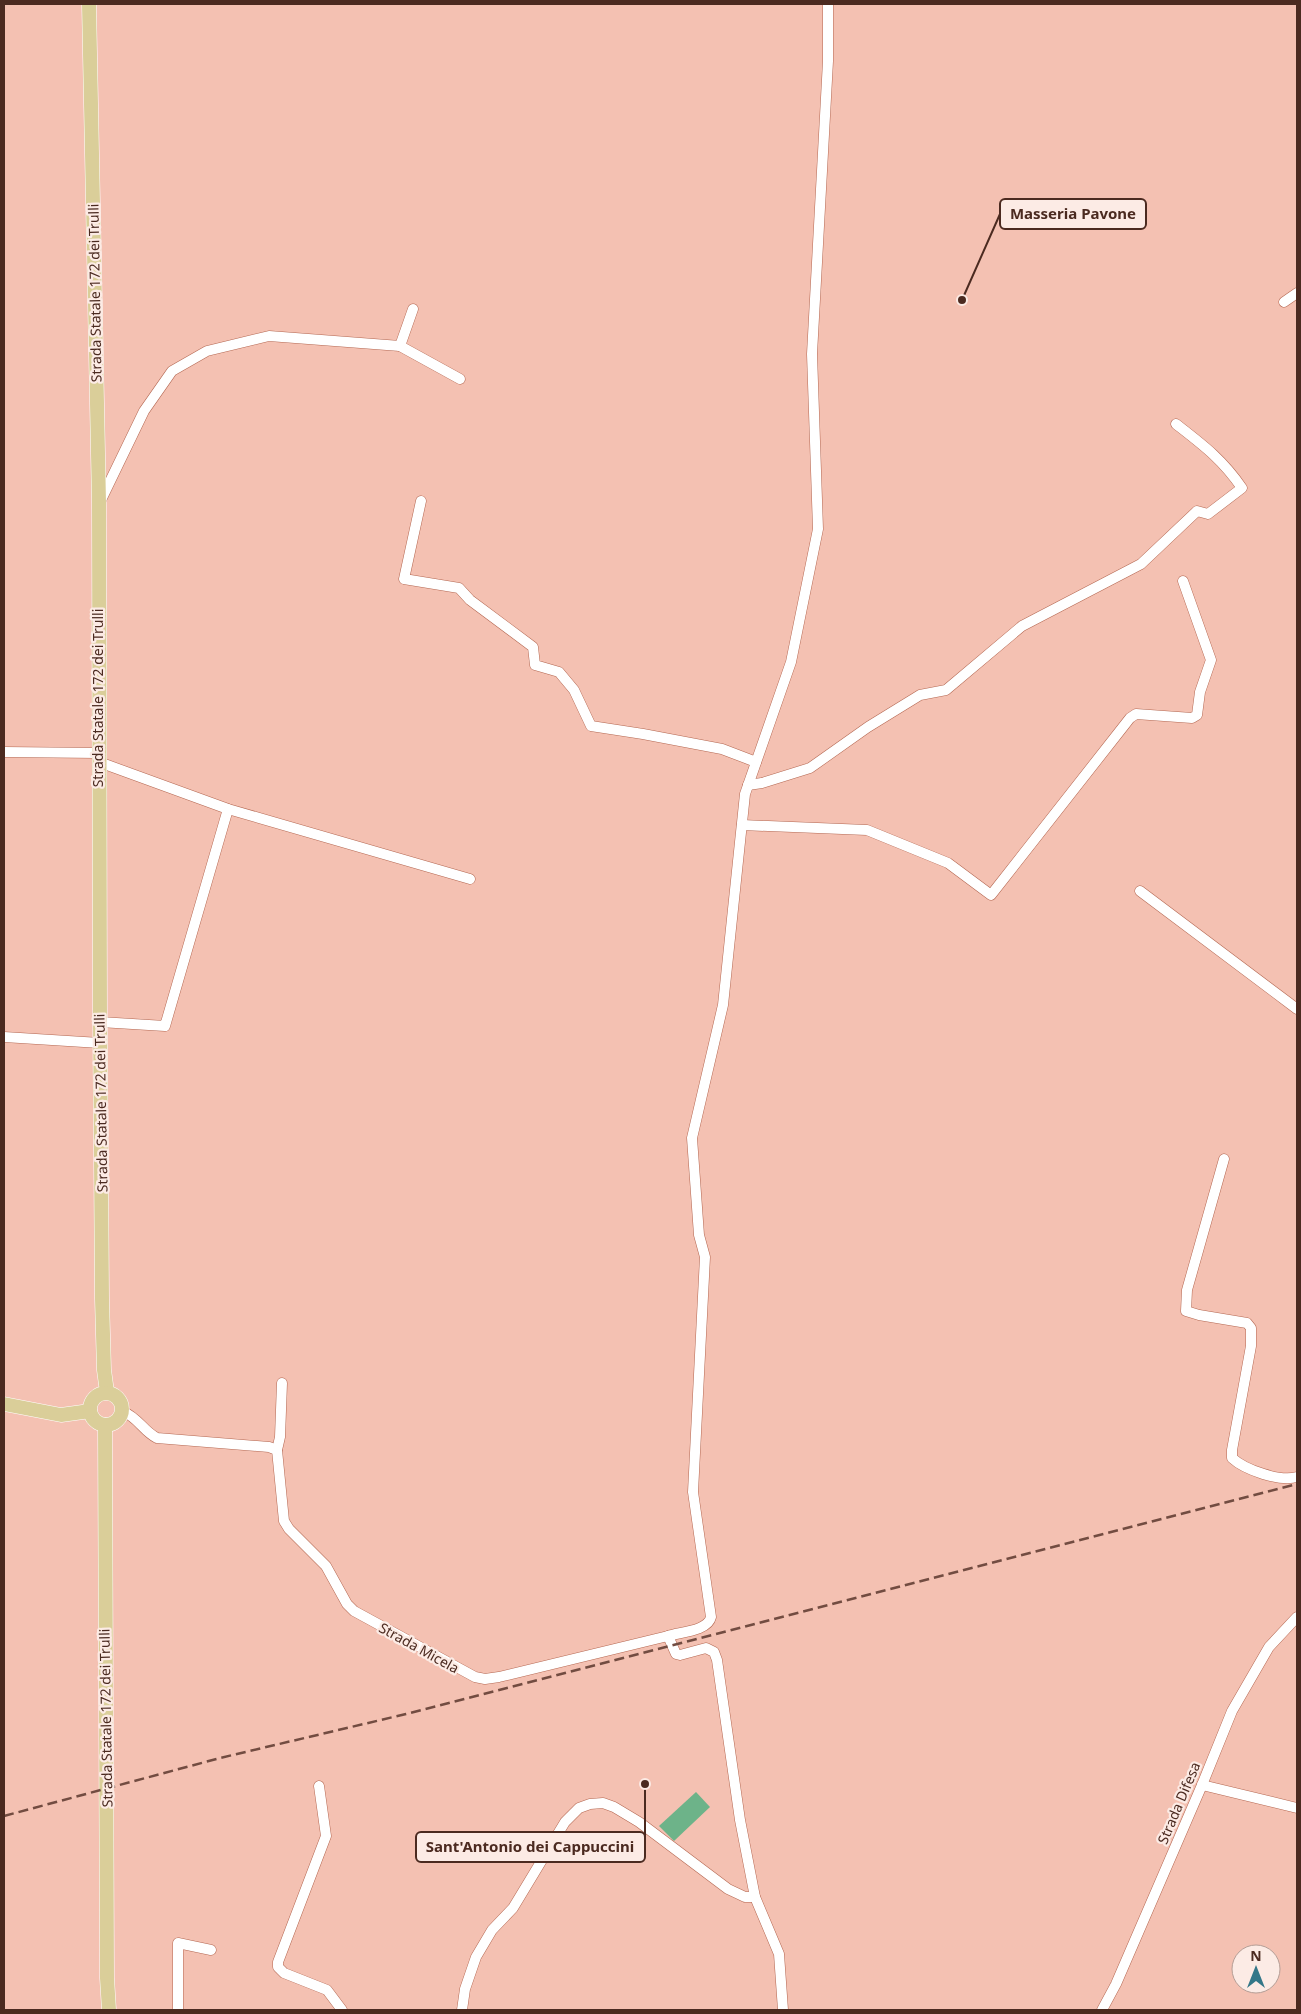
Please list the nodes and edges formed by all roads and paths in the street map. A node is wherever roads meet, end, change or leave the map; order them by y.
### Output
1 (89, 4) edge
2 (828, 4) edge
3 (1297, 293) edge
4 (1284, 302) dead end
5 (413, 308) dead end
6 (400, 346) junction
7 (460, 379) dead end
8 (1176, 424) dead end
9 (421, 501) dead end
10 (99, 503) junction
11 (1183, 581) dead end
12 (4, 752) edge
13 (99, 757) junction
14 (756, 762) junction
15 (748, 784) junction
16 (228, 809) junction
17 (742, 825) junction
18 (470, 879) dead end
19 (1140, 891) dead end
20 (1297, 1010) edge
21 (100, 1022) junction
22 (4, 1037) edge
23 (100, 1044) junction
24 (1224, 1160) dead end
25 (282, 1383) dead end
26 (107, 1392) junction
27 (4, 1404) edge
28 (90, 1411) junction
29 (122, 1412) junction
30 (105, 1425) junction
31 (277, 1450) junction
32 (1297, 1477) edge
33 (1297, 1617) edge
34 (668, 1636) junction
35 (1202, 1785) junction
36 (319, 1786) dead end
37 (1297, 1808) edge
38 (755, 1897) junction
39 (211, 1950) dead end
40 (109, 2010) edge
41 (178, 2010) edge
42 (342, 2010) edge
43 (462, 2010) edge
44 (783, 2010) edge
45 (1102, 2010) edge

1 - 10 main road, Strada Statale 172 dei Trulli
2 - 14 street, Strada Micela
3 - 4 street
5 - 6 street
6 - 7 street
6 - 10 street
8 - 15 street
9 - 14 street
10 - 13 main road, Strada Statale 172 dei Trulli
11 - 17 street
12 - 13 street
13 - 16 street
13 - 21 main road, Strada Statale 172 dei Trulli
14 - 15 street, Strada Micela
15 - 17 street, Strada Micela
16 - 18 street
16 - 21 street
17 - 34 street, Strada Micela
19 - 20 street
21 - 23 main road, Strada Statale 172 dei Trulli
22 - 23 street
23 - 26 main road, Strada Statale 172 dei Trulli
24 - 32 street
25 - 31 street, Strada Micela
26 - 28 main road
26 - 29 main road
27 - 28 main road
28 - 30 main road
29 - 30 main road
29 - 31 street
30 - 40 main road, Strada Statale 172 dei Trulli
31 - 34 street, Strada Micela
33 - 35 street, Strada Difesa
34 - 38 street
35 - 37 street
35 - 45 street, Strada Difesa
36 - 42 street
38 - 43 street
38 - 44 street
39 - 41 street

